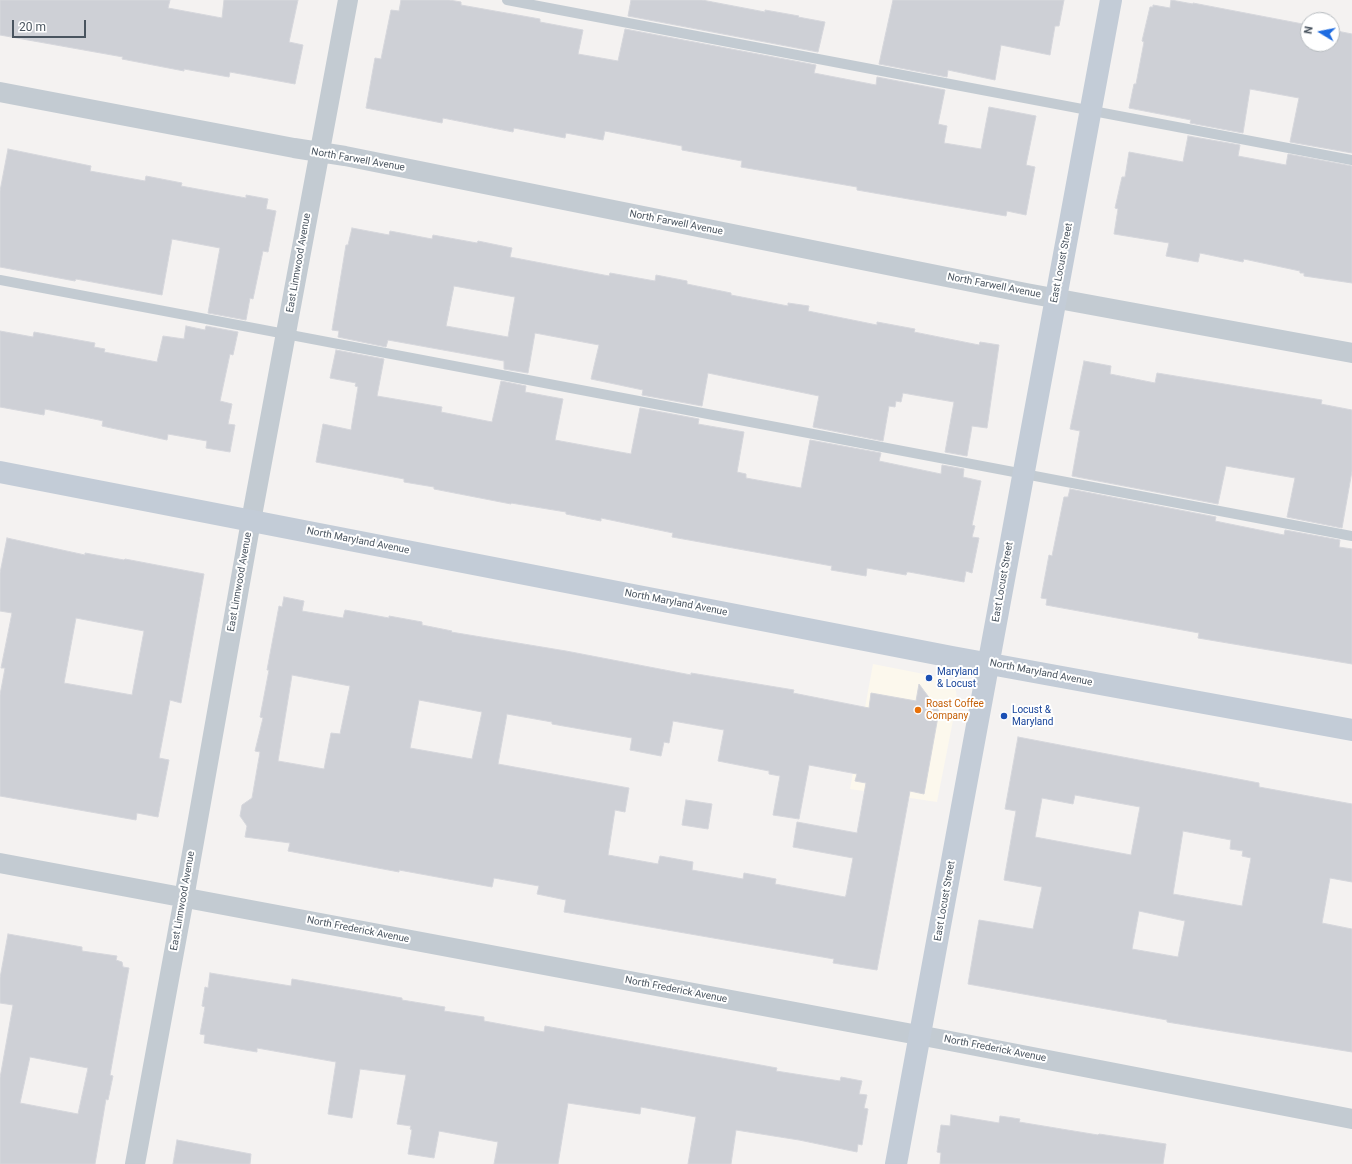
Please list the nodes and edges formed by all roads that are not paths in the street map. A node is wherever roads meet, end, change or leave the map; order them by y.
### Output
1 (348, 0) edge
2 (507, 0) edge
3 (1111, 0) edge
4 (0, 92) edge
5 (1090, 111) junction
6 (319, 152) junction
7 (1352, 160) edge
8 (0, 280) edge
9 (1055, 298) junction
10 (286, 335) junction
11 (1352, 353) edge
12 (0, 472) edge
13 (1023, 474) junction
14 (251, 521) junction
15 (1352, 536) edge
16 (988, 663) junction
17 (1352, 730) edge
18 (0, 863) edge
19 (184, 898) junction
20 (920, 1035) junction
21 (1352, 1119) edge
22 (135, 1164) edge
23 (896, 1164) edge

1 - 6 street, East Linnwood Avenue
2 - 5 lane
3 - 5 street, East Locust Street
4 - 6 street, North Farwell Avenue
5 - 7 lane
5 - 9 street, East Locust Street
6 - 9 street, North Farwell Avenue
6 - 10 street, East Linnwood Avenue
8 - 10 lane
9 - 11 street, North Farwell Avenue
9 - 13 street, East Locust Street
10 - 13 lane
10 - 14 street, East Linnwood Avenue
12 - 14 street, North Maryland Avenue
13 - 15 lane
13 - 16 street, East Locust Street
14 - 16 street, North Maryland Avenue
14 - 19 street, East Linnwood Avenue
16 - 17 street, North Maryland Avenue
16 - 20 street, East Locust Street
18 - 19 street, North Frederick Avenue
19 - 20 street, North Frederick Avenue
19 - 22 street, East Linnwood Avenue
20 - 21 street, North Frederick Avenue
20 - 23 street, East Locust Street

